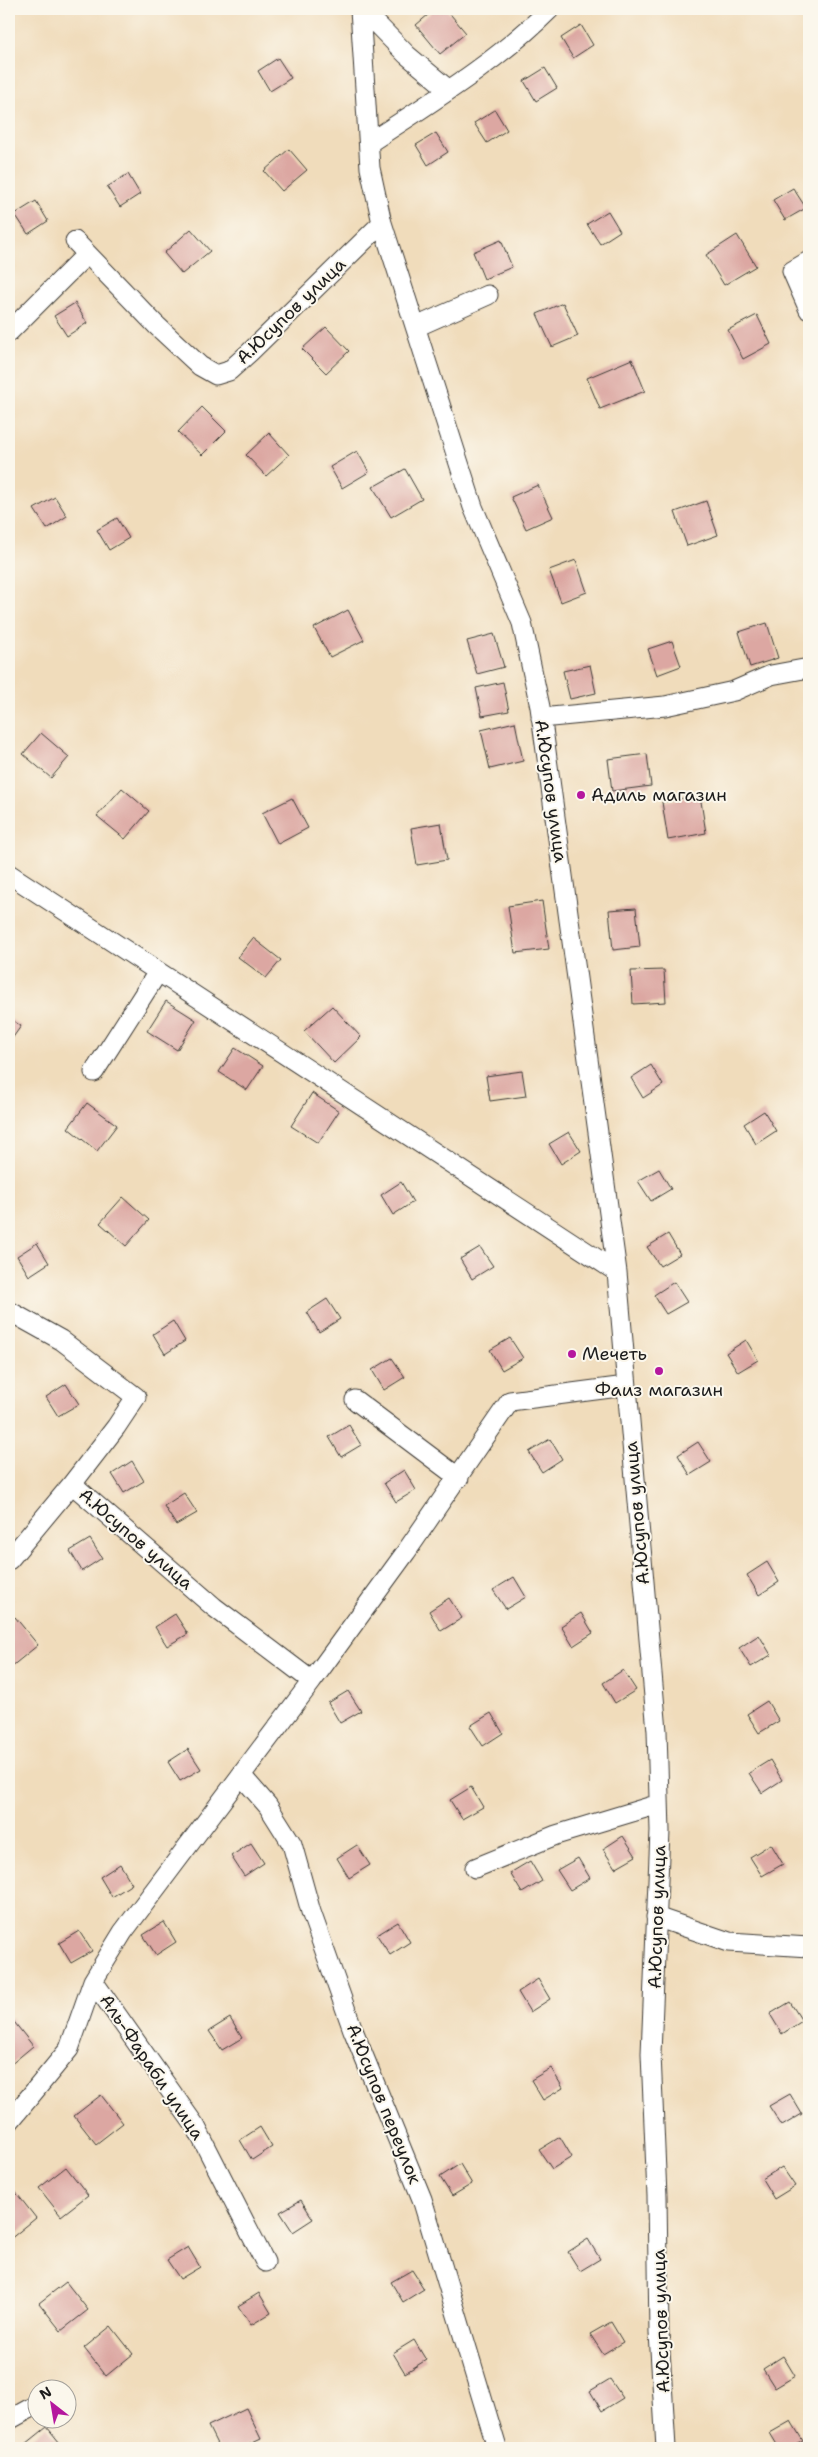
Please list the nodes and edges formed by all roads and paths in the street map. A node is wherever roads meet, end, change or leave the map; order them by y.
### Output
1 (361, 9) edge
2 (550, 9) edge
3 (449, 90) junction
4 (368, 142) junction
5 (382, 223) junction
6 (809, 261) edge
7 (488, 295) dead end
8 (809, 310) edge
9 (416, 327) junction
10 (9, 332) edge
11 (809, 668) edge
12 (541, 718) junction
13 (9, 874) edge
14 (158, 972) junction
15 (94, 1072) dead end
16 (617, 1272) junction
17 (9, 1311) edge
18 (626, 1386) junction
19 (355, 1400) dead end
20 (459, 1478) junction
21 (72, 1484) junction
22 (9, 1560) edge
23 (312, 1681) junction
24 (241, 1775) junction
25 (660, 1804) junction
26 (475, 1868) dead end
27 (656, 1917) junction
28 (809, 1947) edge
29 (93, 1981) junction
30 (12, 2114) edge
31 (264, 2262) dead end
32 (28, 2410) edge
33 (9, 2420) edge
34 (497, 2448) edge
35 (666, 2448) edge

1 - 3 street, А.Юсупов улица
1 - 4 street, А.Юсупов улица
2 - 3 street
3 - 4 street
4 - 5 street, А.Юсупов улица
5 - 9 street, А.Юсупов улица
5 - 10 street, А.Юсупов улица
6 - 8 street
7 - 9 street
9 - 12 street, А.Юсупов улица
11 - 12 street
12 - 16 street, А.Юсупов улица
13 - 14 street
14 - 15 street
14 - 16 street
16 - 18 street, А.Юсупов улица
17 - 21 street, А.Юсупов улица
18 - 20 street
18 - 25 street, А.Юсупов улица
19 - 20 street
20 - 23 street
21 - 22 street
21 - 23 street, А.Юсупов улица
23 - 24 street
24 - 29 street, Аль-Фараби улица
24 - 34 street, А.Юсупов переулок
25 - 26 street
25 - 27 street, А.Юсупов улица
27 - 28 street
27 - 35 street, А.Юсупов улица
29 - 30 street, Аль-Фараби улица
29 - 31 street, Аль-Фараби улица
32 - 33 street

